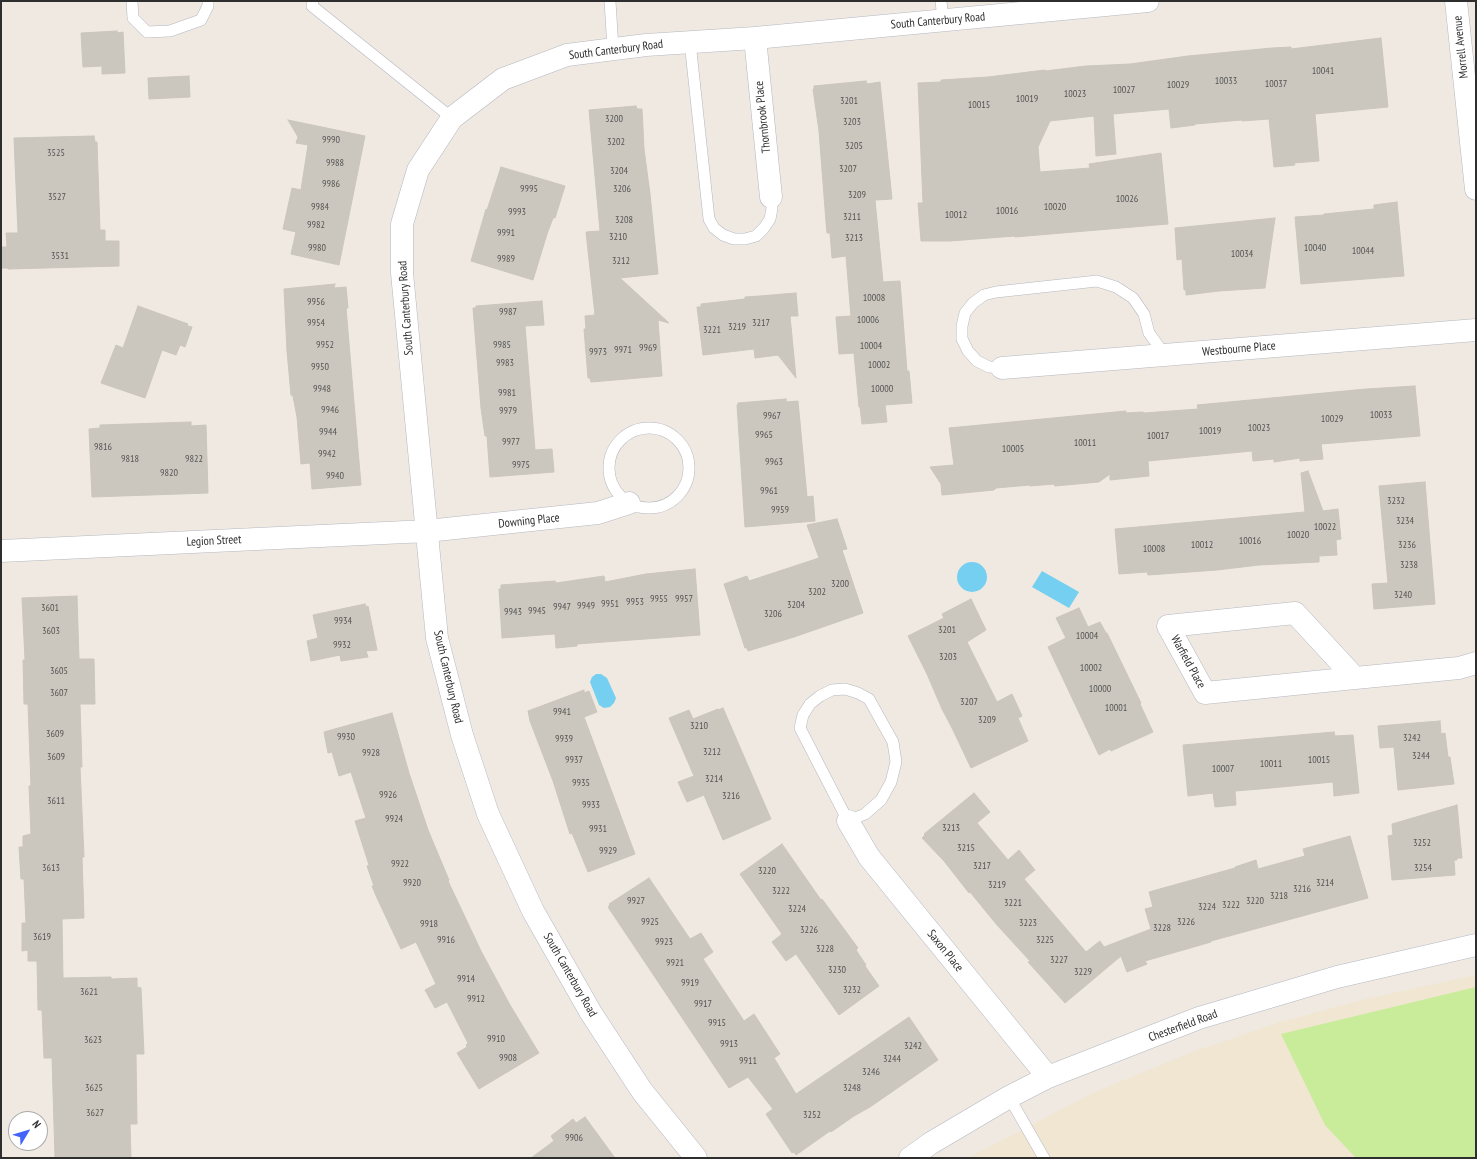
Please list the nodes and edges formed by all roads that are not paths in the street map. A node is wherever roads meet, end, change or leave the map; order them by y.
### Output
1 (132, 1) edge
2 (208, 1) edge
3 (313, 1) edge
4 (610, 1) edge
5 (1148, 1) edge
6 (1456, 1) edge
7 (942, 11) edge
8 (755, 38) junction
9 (690, 42) junction
10 (614, 49) junction
11 (452, 118) junction
12 (1476, 189) edge
13 (771, 197) joint
14 (1476, 330) edge
15 (1165, 355) junction
16 (1002, 368) joint
17 (629, 503) junction
18 (427, 531) junction
19 (1, 552) edge
20 (1476, 663) edge
21 (1355, 678) junction
22 (848, 821) junction
23 (1476, 945) edge
24 (1048, 1077) junction
25 (1009, 1097) junction
26 (696, 1158) edge
27 (910, 1158) edge
28 (1044, 1158) edge

1 - 2 lane
3 - 11 lane
4 - 10 lane
5 - 7 street, South Canterbury Road
6 - 12 street, Morrell Avenue
7 - 8 street, South Canterbury Road
8 - 9 street, South Canterbury Road
8 - 13 street, Thornbrook Place
9 - 10 street, South Canterbury Road
9 - 13 lane
10 - 11 street, South Canterbury Road
11 - 18 street, South Canterbury Road
14 - 15 street, Westbourne Place
15 - 16 street, Westbourne Place
15 - 16 lane
17 - 17 lane
17 - 18 street, Downing Place
18 - 19 street, Legion Street
18 - 26 street, South Canterbury Road
20 - 21 street, Warfield Place
21 - 21 street, Warfield Place
22 - 22 lane
22 - 24 street, Saxon Place
23 - 24 street, Chesterfield Road
24 - 25 street, Chesterfield Road
25 - 27 street, Chesterfield Road
25 - 28 lane

